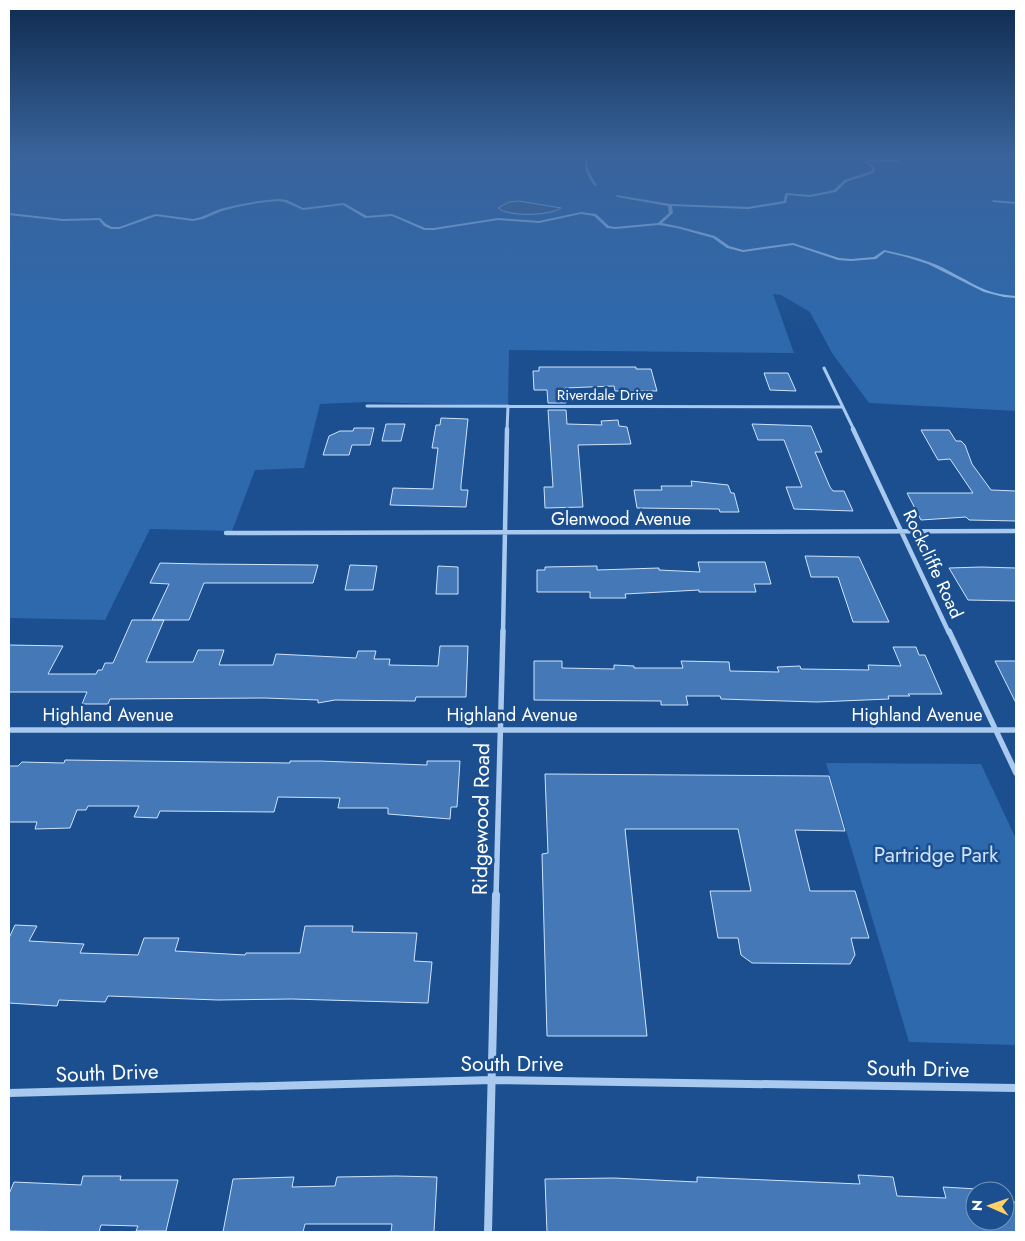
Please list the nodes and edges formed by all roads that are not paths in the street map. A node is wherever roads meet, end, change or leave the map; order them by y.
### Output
1 (824, 368) dead end
2 (367, 406) dead end
3 (508, 406) junction
4 (842, 407) junction
5 (901, 531) junction
6 (1016, 531) edge
7 (226, 533) dead end
8 (505, 534) junction
9 (9, 730) edge
10 (501, 730) junction
11 (995, 730) junction
12 (1016, 730) edge
13 (1016, 773) edge
14 (492, 1080) junction
15 (1016, 1088) edge
16 (9, 1093) edge
17 (488, 1232) edge

1 - 4 street, Rockcliffe Road
2 - 3 street, Riverdale Drive
3 - 4 street, Riverdale Drive
3 - 8 street, Ridgewood Road
4 - 5 street, Rockcliffe Road
5 - 6 street, Glenwood Avenue
5 - 8 street, Glenwood Avenue
5 - 11 street, Rockcliffe Road
7 - 8 street, Glenwood Avenue
8 - 10 street, Ridgewood Road
9 - 10 street, Highland Avenue
10 - 11 street, Highland Avenue
10 - 14 street, Ridgewood Road
11 - 12 street, Highland Avenue
11 - 13 street, Rockcliffe Road
14 - 15 street, South Drive
14 - 16 street, South Drive
14 - 17 street, Ridgewood Road

